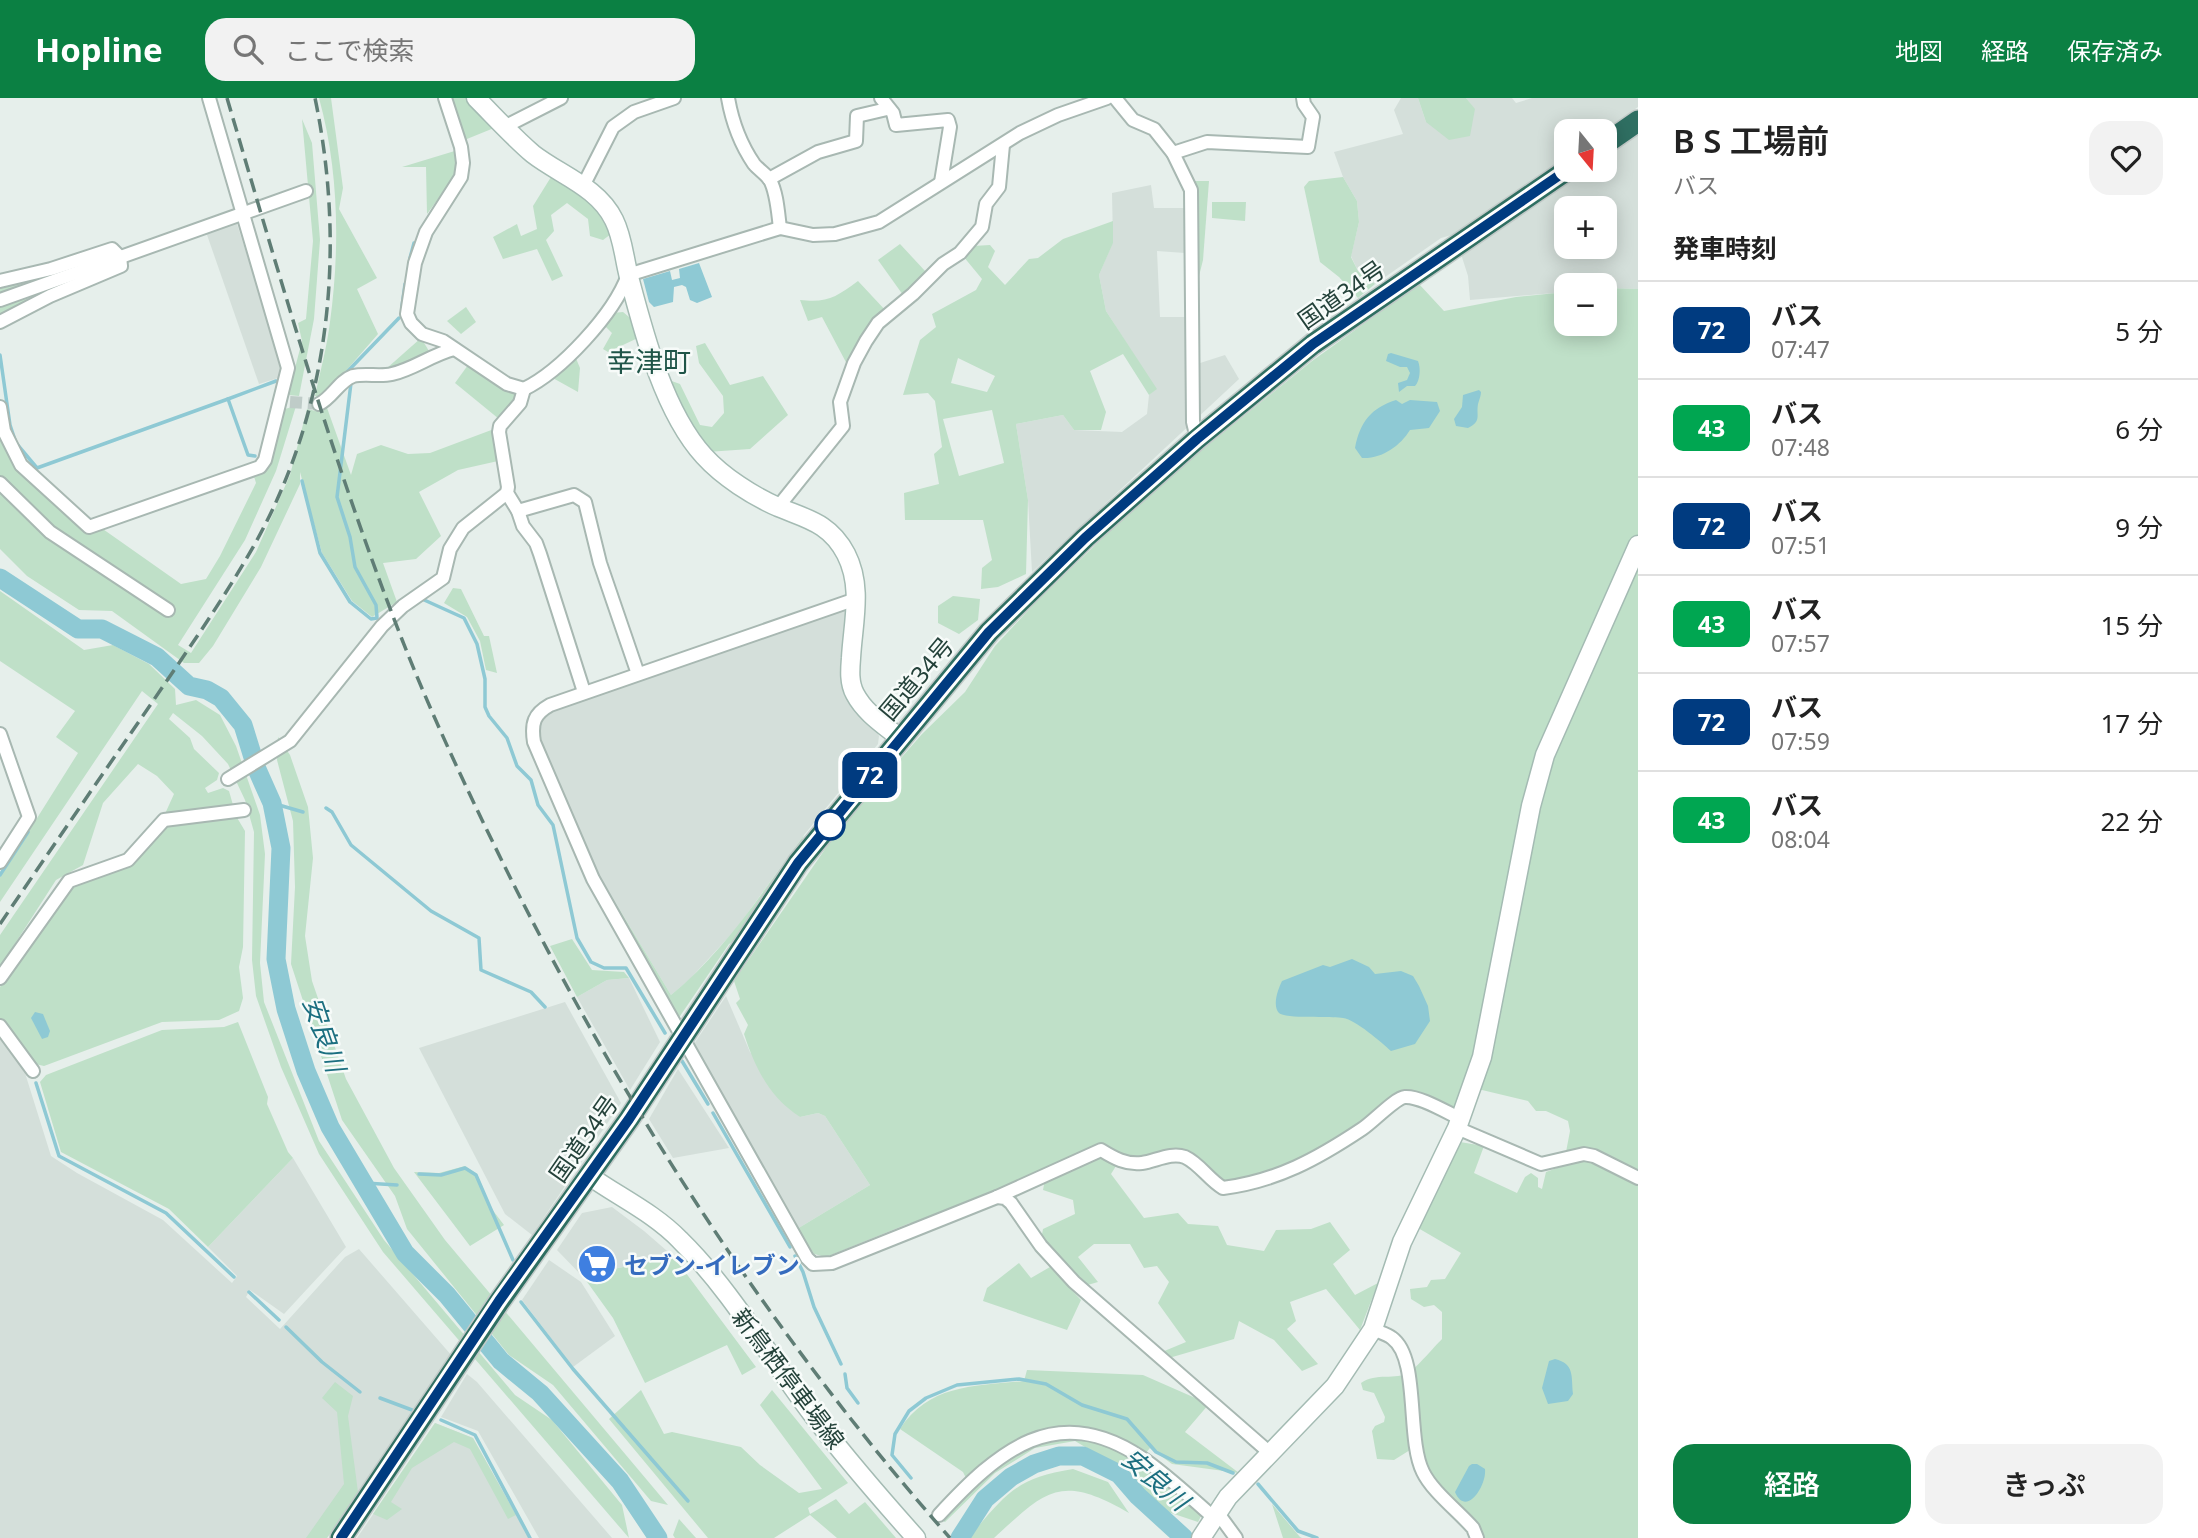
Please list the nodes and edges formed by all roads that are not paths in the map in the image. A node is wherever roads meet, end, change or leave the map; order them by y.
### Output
1 (209, 98) edge
2 (444, 98) edge
3 (476, 98) edge
4 (561, 98) edge
5 (674, 98) edge
6 (728, 98) edge
7 (1107, 98) edge
8 (1115, 98) edge
9 (1303, 98) edge
10 (884, 103) edge
11 (1638, 121) edge
12 (504, 127) junction
13 (1617, 136) edge
14 (1003, 145) junction
15 (1173, 153) junction
16 (769, 179) junction
17 (1554, 179) edge
18 (941, 182) junction
19 (583, 186) junction
20 (306, 191) dead end
21 (242, 214) junction
22 (780, 228) junction
23 (120, 257) junction
24 (628, 275) junction
25 (0, 281) edge
26 (0, 300) edge
27 (0, 322) edge
28 (454, 349) junction
29 (524, 389) junction
30 (319, 404) dead end
31 (0, 407) edge
32 (1197, 439) junction
33 (0, 483) edge
34 (507, 493) junction
35 (778, 507) junction
36 (518, 511) junction
37 (1638, 545) edge
38 (856, 600) junction
39 (168, 610) dead end
40 (638, 674) junction
41 (583, 692) junction
42 (0, 734) edge
43 (900, 738) junction
44 (231, 778) dead end
45 (243, 810) dead end
46 (0, 862) edge
47 (0, 978) edge
48 (0, 1026) edge
49 (682, 1038) junction
50 (33, 1071) dead end
51 (1459, 1123) junction
52 (588, 1175) junction
53 (1638, 1178) edge
54 (996, 1197) junction
55 (1373, 1329) junction
56 (1270, 1453) junction
57 (1215, 1514) junction
58 (939, 1515) dead end
59 (911, 1532) edge
60 (341, 1538) edge
61 (1200, 1538) edge
62 (1236, 1538) edge
63 (1477, 1538) edge

1 - 21 street
2 - 28 street
3 - 12 street
4 - 12 street
5 - 19 street
6 - 16 street
7 - 14 street
8 - 15 street
9 - 15 street
10 - 16 street
10 - 18 street
11 - 13 highway
12 - 19 street
14 - 18 street
14 - 35 street
15 - 32 street
16 - 22 street
17 - 32 highway, 国道34号
18 - 22 street
19 - 24 street
20 - 21 street
21 - 23 street
21 - 31 street
22 - 24 street
23 - 25 street
23 - 26 street
23 - 27 street
24 - 29 street
24 - 35 street
28 - 29 street
28 - 30 street
29 - 34 street
32 - 43 highway, 国道34号
33 - 39 street
34 - 36 street
34 - 44 street
35 - 38 street
36 - 40 street
36 - 41 street
37 - 51 street
38 - 40 street
38 - 43 street
40 - 41 street
41 - 49 street
42 - 46 street
43 - 49 highway, 国道34号
45 - 47 street
48 - 50 street
49 - 52 highway, 国道34号
49 - 54 street
51 - 53 street
51 - 54 street
51 - 55 street
52 - 59 street, 新鳥栖停車場線
52 - 60 highway, 国道34号
54 - 56 street
55 - 56 street
55 - 63 street
56 - 57 street
57 - 58 street
57 - 61 street
57 - 62 street

